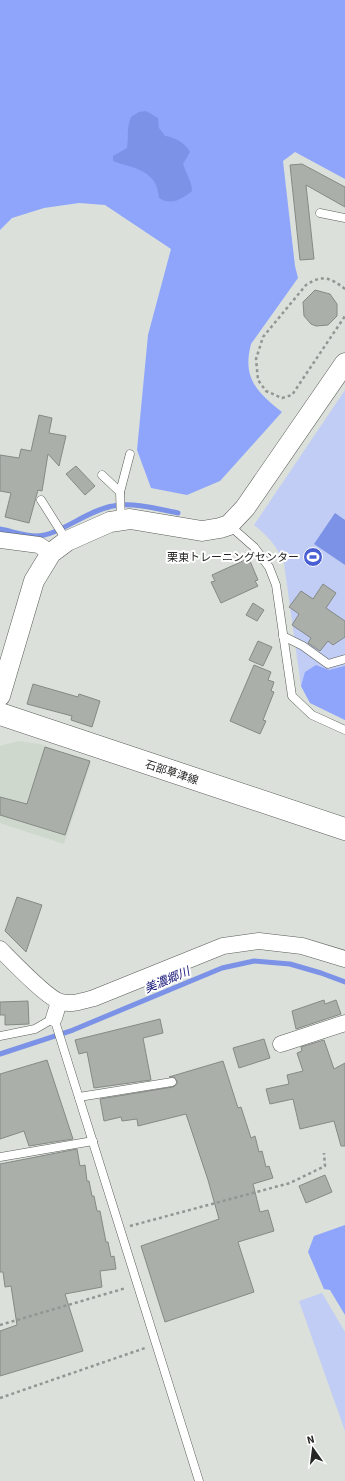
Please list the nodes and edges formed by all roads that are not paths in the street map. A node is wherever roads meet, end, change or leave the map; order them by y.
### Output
1 (320, 213) dead end
2 (345, 218) edge
3 (345, 363) edge
4 (130, 454) dead end
5 (102, 475) dead end
6 (120, 492) junction
7 (41, 500) dead end
8 (121, 510) junction
9 (229, 525) junction
10 (59, 538) junction
11 (0, 540) edge
12 (283, 636) junction
13 (345, 659) edge
14 (0, 696) edge
15 (0, 714) edge
16 (345, 730) edge
17 (345, 829) edge
18 (0, 949) edge
19 (345, 959) edge
20 (59, 1002) junction
21 (55, 1021) junction
22 (345, 1023) edge
23 (0, 1036) edge
24 (280, 1044) dead end
25 (172, 1082) dead end
26 (79, 1097) junction
27 (93, 1141) junction
28 (0, 1157) edge
29 (199, 1481) edge

1 - 2 lane
3 - 9 street
4 - 6 lane
5 - 6 lane
6 - 8 lane
7 - 10 lane
8 - 9 street
8 - 10 street
9 - 12 lane
10 - 11 street
10 - 14 street
12 - 13 lane
12 - 16 lane
15 - 17 main road, 石部草津線
18 - 20 street
19 - 20 street
20 - 21 street
21 - 23 lane
21 - 26 lane
22 - 24 street
25 - 26 lane
26 - 27 lane
27 - 28 lane
27 - 29 lane

